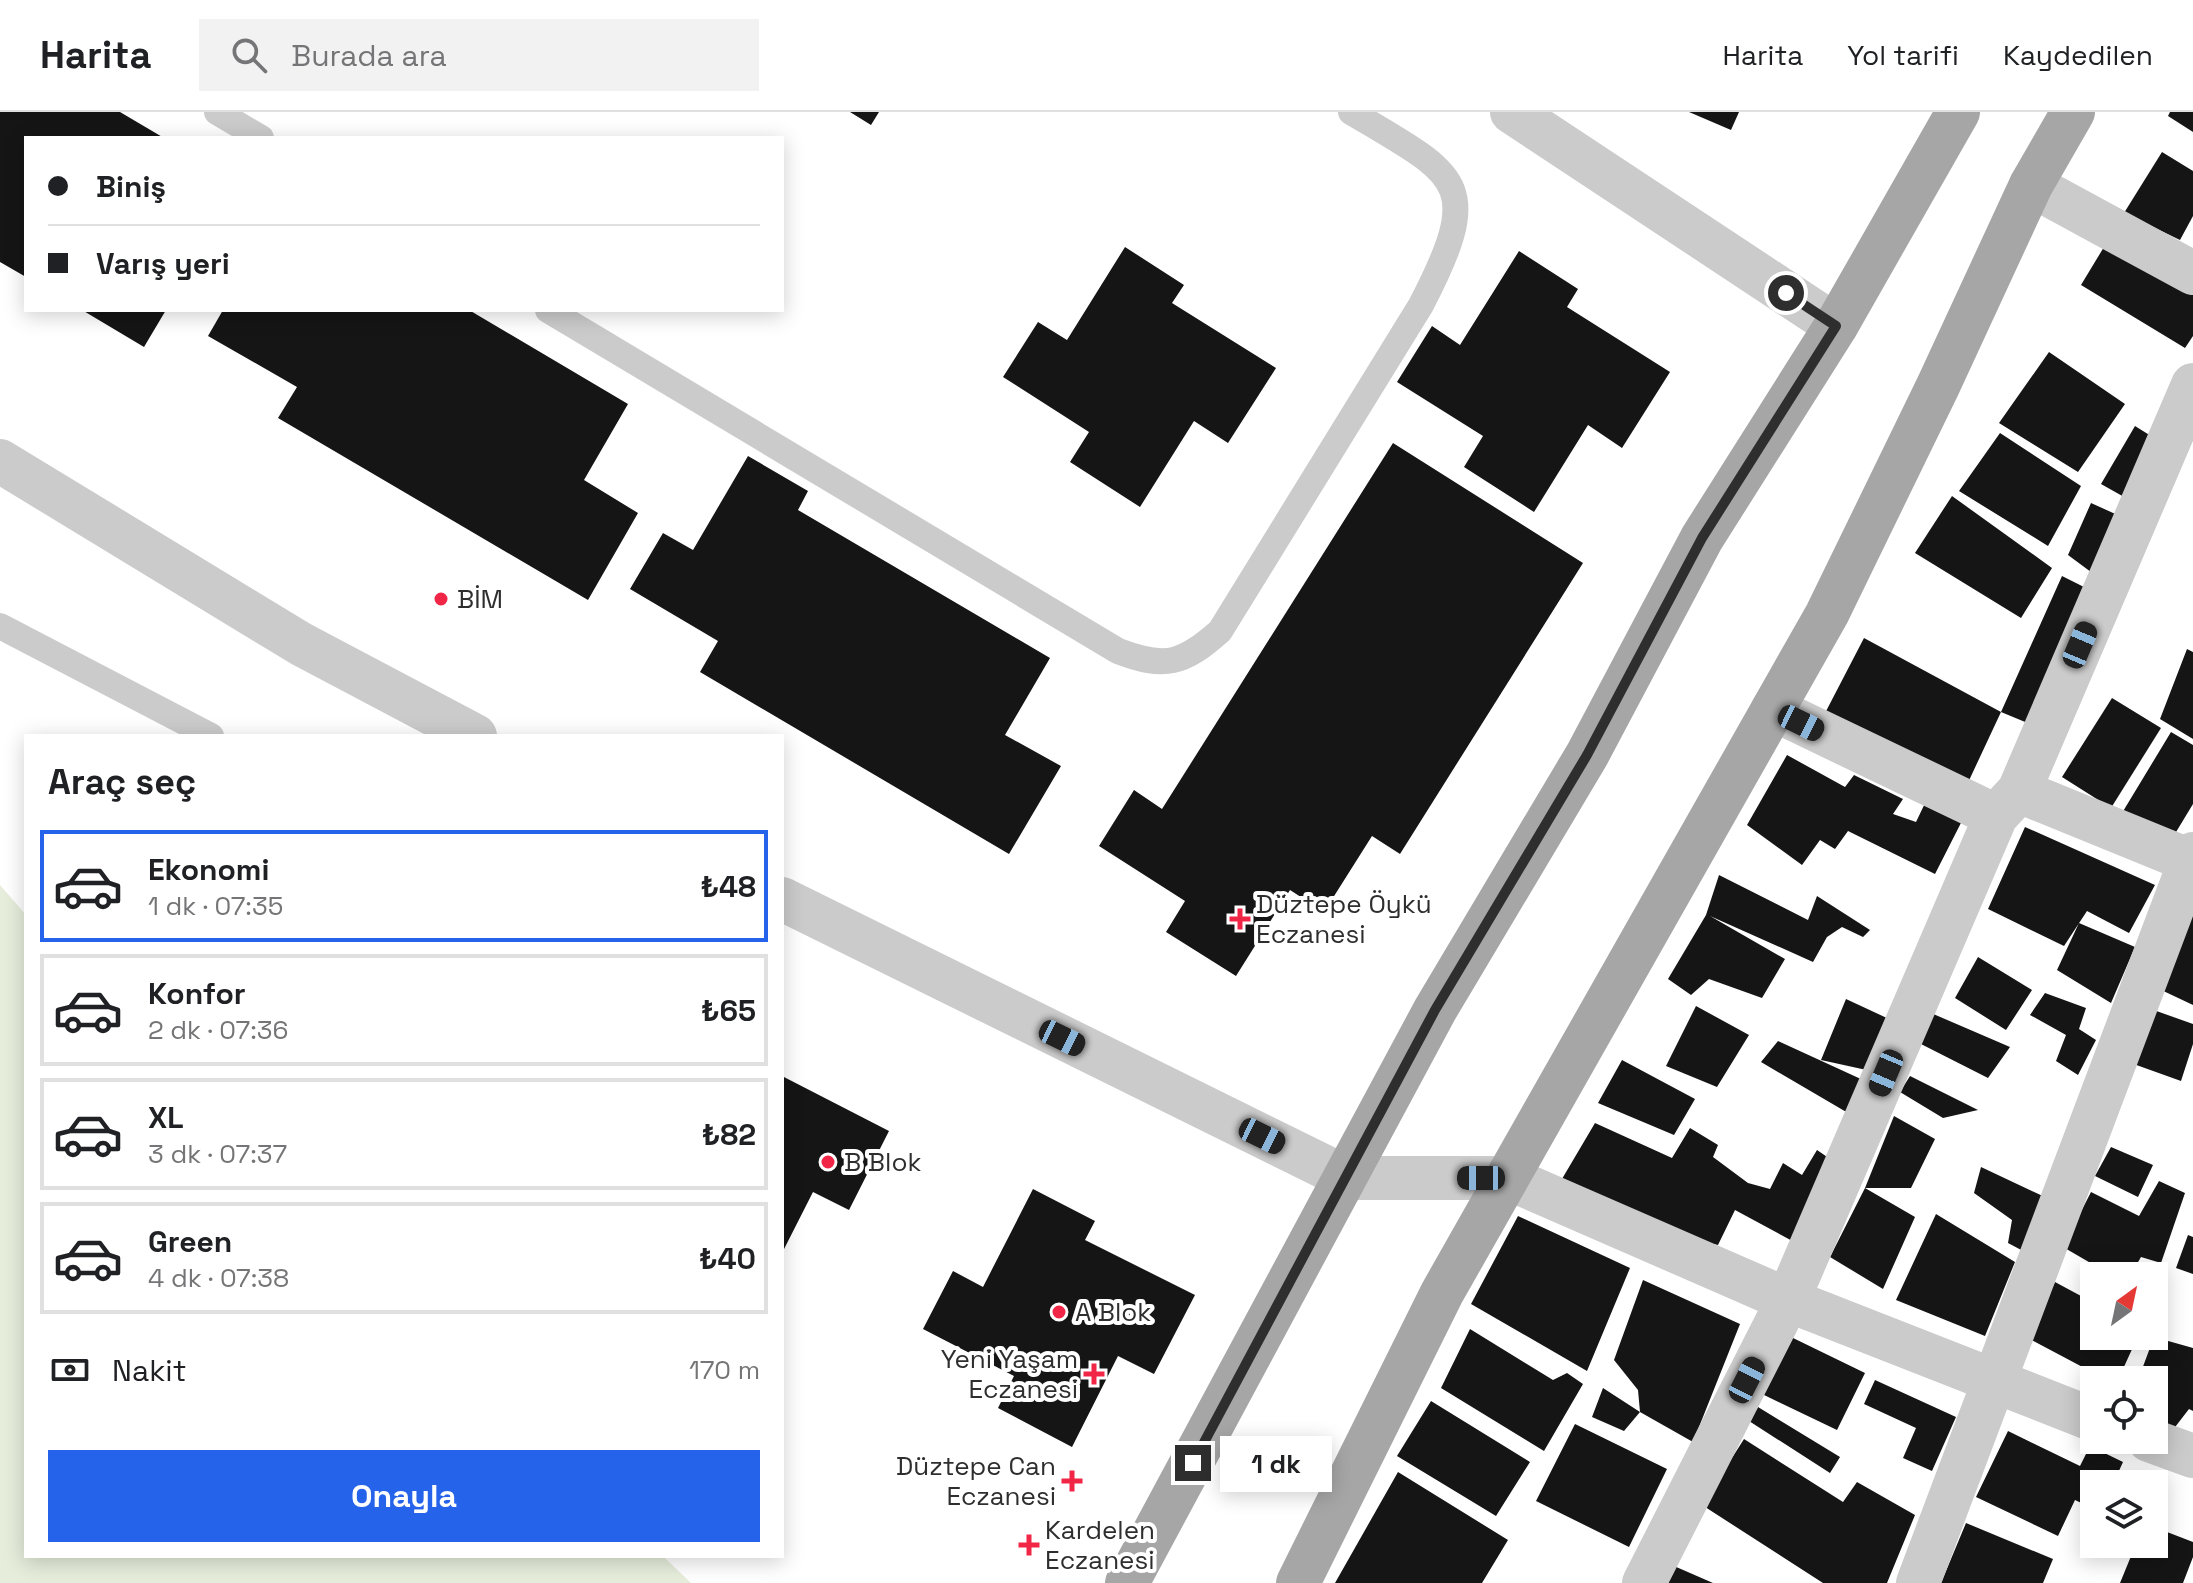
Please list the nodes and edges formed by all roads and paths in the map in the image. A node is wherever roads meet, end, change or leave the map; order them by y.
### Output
1 (217, 112) edge
2 (1351, 112) edge
3 (1512, 112) edge
4 (1958, 112) edge
5 (2073, 112) edge
6 (258, 136) edge
7 (2031, 185) junction
8 (2193, 273) edge
9 (551, 312) edge
10 (1836, 326) junction
11 (2193, 385) edge
12 (0, 461) edge
13 (0, 626) edge
14 (1773, 709) junction
15 (207, 734) edge
16 (471, 734) edge
17 (2007, 804) junction
18 (2192, 859) edge
19 (784, 900) edge
20 (1347, 1178) junction
21 (1508, 1178) junction
22 (1788, 1300) junction
23 (1995, 1384) junction
24 (2080, 1415) edge
25 (2168, 1447) edge
26 (2193, 1456) edge
27 (1127, 1583) edge
28 (1298, 1583) edge
29 (1644, 1583) edge
30 (1918, 1583) edge

1 - 6 lane
2 - 9 lane
3 - 10 street
4 - 10 main road
5 - 7 main road
7 - 8 street
7 - 14 main road
10 - 20 main road
11 - 17 street
12 - 16 street
13 - 15 lane
14 - 17 street
14 - 21 main road
17 - 18 street
17 - 22 street
18 - 23 street
19 - 20 street
20 - 21 street
20 - 27 main road
21 - 22 street
21 - 28 main road
22 - 23 street
22 - 29 street
23 - 24 street
23 - 30 street
25 - 26 street

